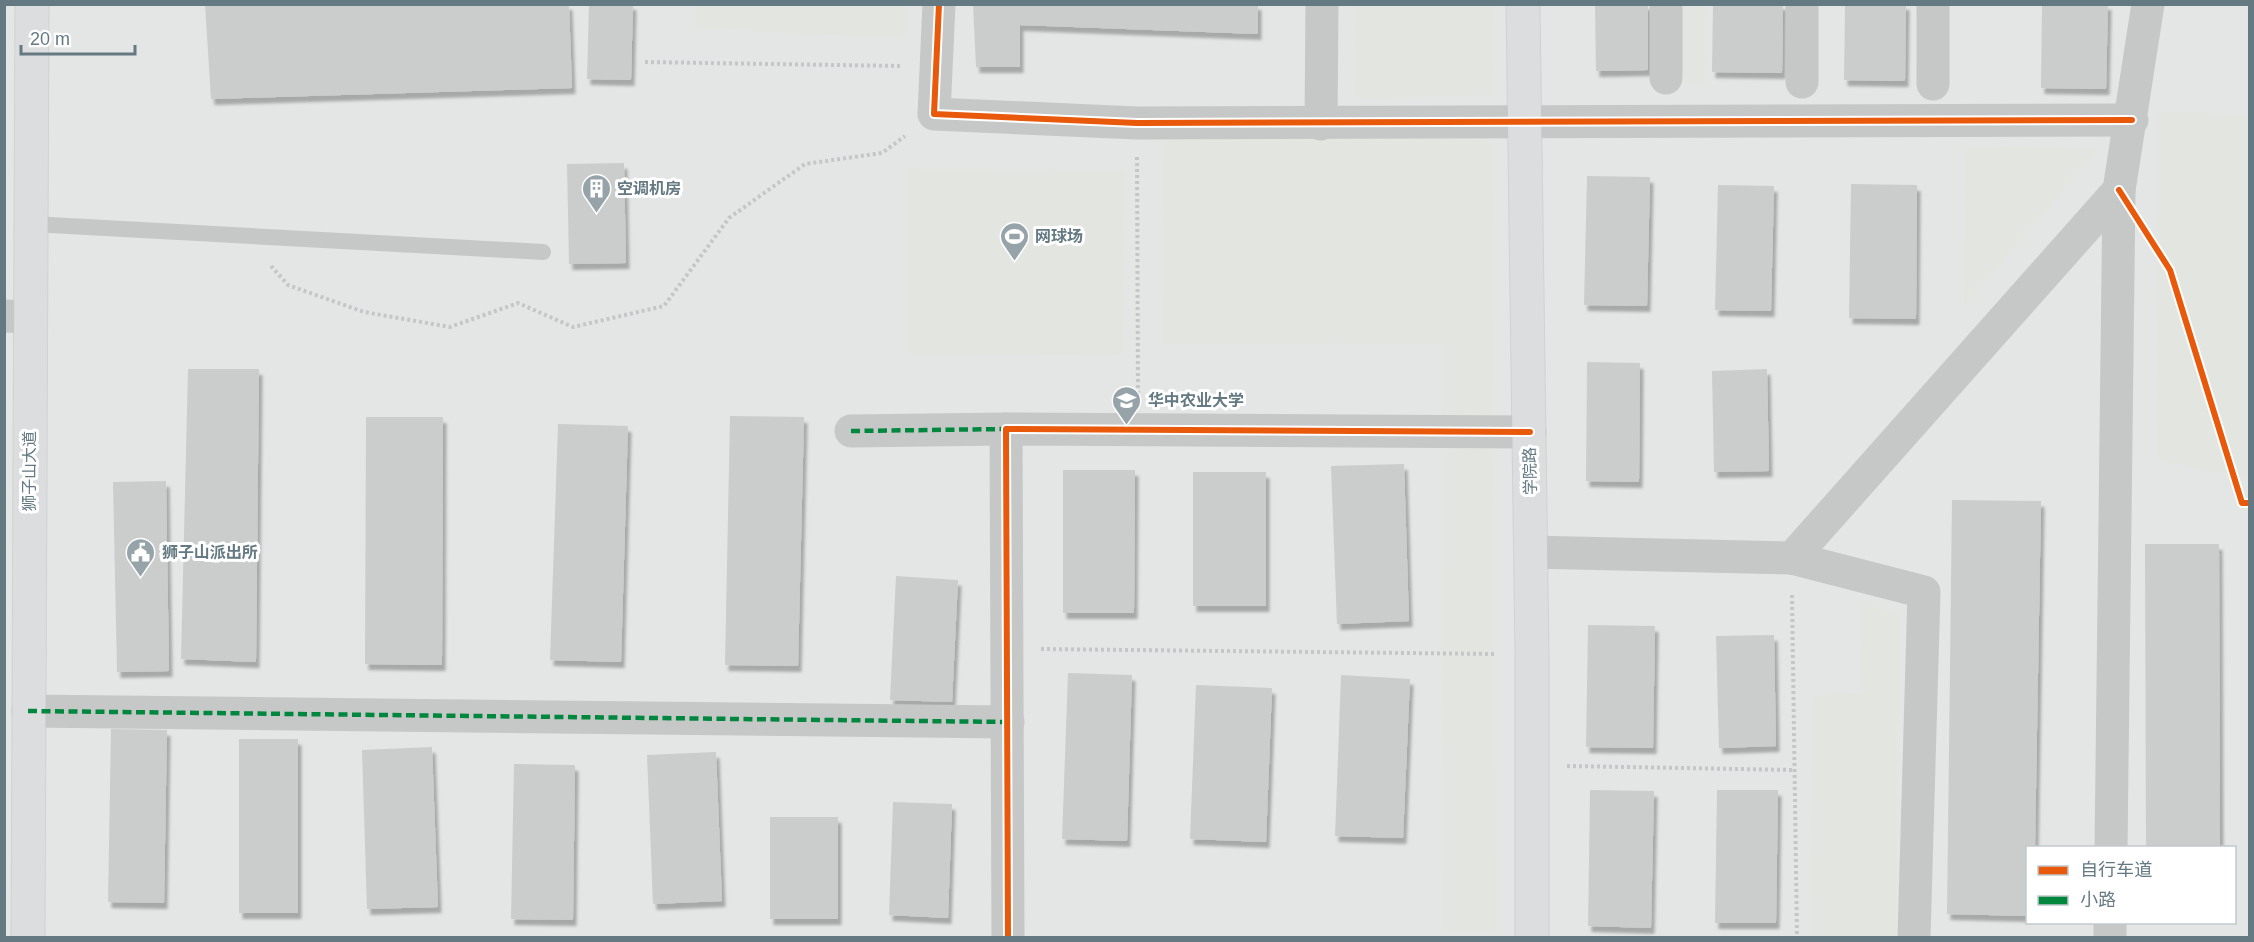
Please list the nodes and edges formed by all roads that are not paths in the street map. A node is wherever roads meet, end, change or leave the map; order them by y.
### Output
1 (32, 4) edge
2 (939, 4) edge
3 (1322, 4) edge
4 (1524, 4) edge
5 (1666, 4) edge
6 (1802, 4) edge
7 (1933, 4) edge
8 (2148, 4) edge
9 (1666, 78) dead end
10 (1802, 82) dead end
11 (1933, 84) dead end
12 (2132, 120) junction
13 (1525, 121) junction
14 (1321, 124) junction
15 (2120, 190) junction
16 (32, 224) junction
17 (543, 252) dead end
18 (17, 316) edge
19 (1006, 429) junction
20 (850, 431) dead end
21 (1530, 432) junction
22 (1531, 552) junction
23 (1792, 558) junction
24 (28, 711) junction
25 (1008, 722) junction
26 (2111, 846) edge
27 (28, 938) edge
28 (1008, 938) edge
29 (1532, 938) edge
30 (1914, 938) edge

1 - 16 street, 狮子山大道
2 - 14 street
3 - 14 street
4 - 13 street, 学院路
5 - 9 street
6 - 10 street
7 - 11 street
8 - 12 street
12 - 13 street
12 - 15 street
13 - 14 street
13 - 21 street, 学院路
15 - 23 street
15 - 26 street
16 - 17 lane
16 - 18 street, 狮子山大道
18 - 24 street, 狮子山大道
19 - 20 street
19 - 21 street
19 - 25 street
21 - 22 street, 学院路
22 - 23 street
22 - 29 street, 学院路
23 - 30 street
24 - 25 street
24 - 27 street, 狮子山大道
25 - 28 street

